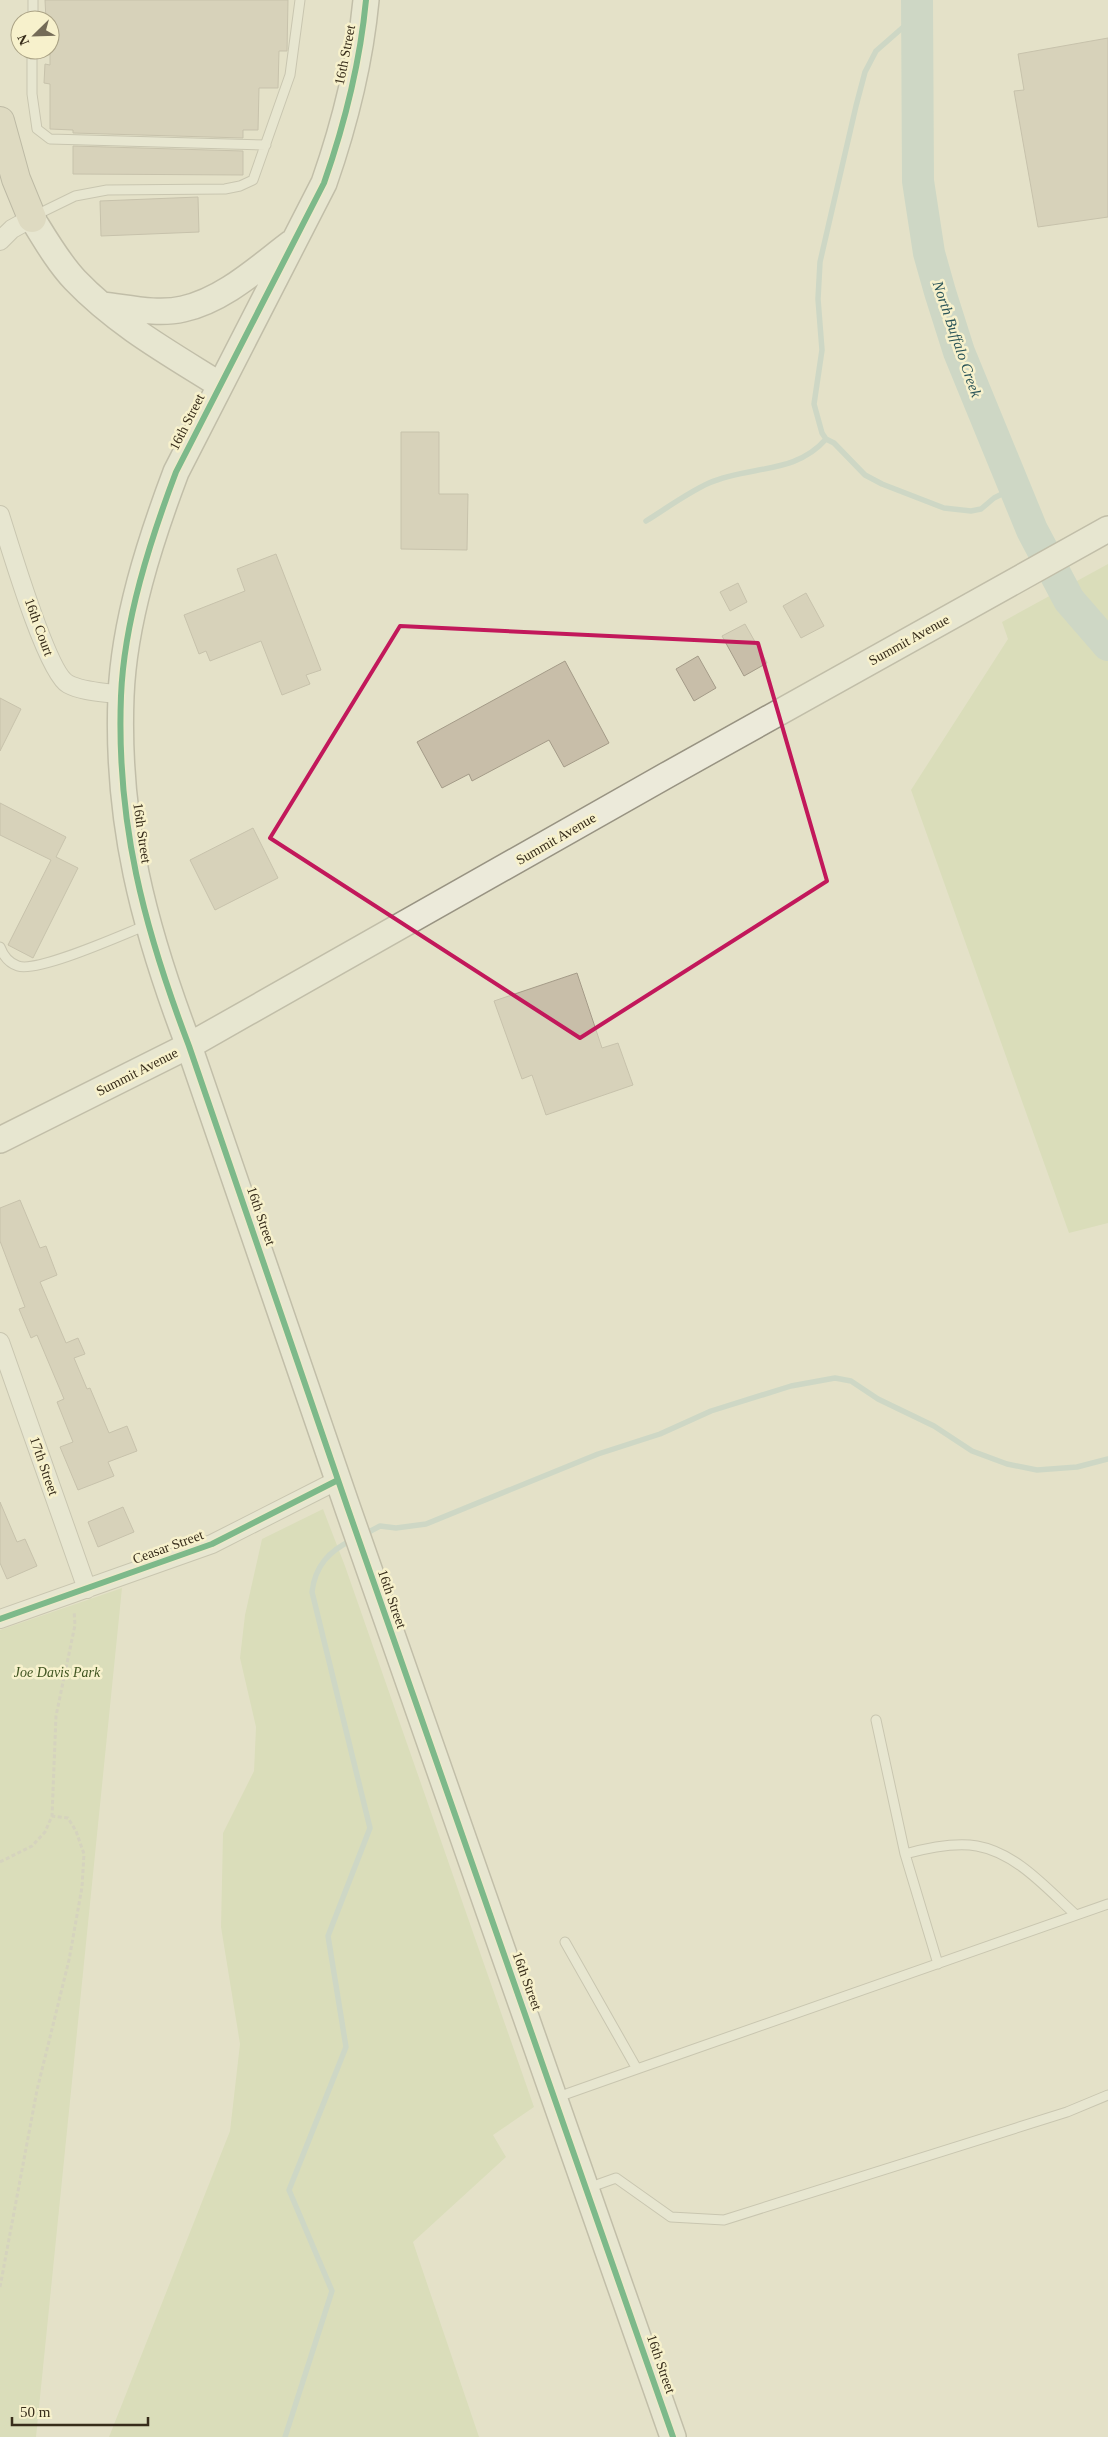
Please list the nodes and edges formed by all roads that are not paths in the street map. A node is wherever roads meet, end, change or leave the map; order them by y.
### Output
1 (300, 0) edge
2 (366, 0) edge
3 (32, 60) edge
4 (0, 121) edge
5 (266, 145) junction
6 (32, 218) junction
7 (0, 240) edge
8 (296, 240) junction
9 (103, 305) junction
10 (220, 385) junction
11 (0, 515) edge
12 (1108, 528) edge
13 (5, 549) edge
14 (121, 695) junction
15 (147, 926) junction
16 (0, 947) edge
17 (189, 1046) junction
18 (0, 1140) edge
19 (0, 1342) edge
20 (338, 1480) junction
21 (87, 1589) junction
22 (0, 1619) edge
23 (876, 1720) dead end
24 (905, 1854) junction
25 (1108, 1904) edge
26 (1076, 1915) junction
27 (564, 1942) dead end
28 (938, 1964) junction
29 (637, 2070) junction
30 (1108, 2095) edge
31 (555, 2098) junction
32 (587, 2189) junction
33 (673, 2437) edge

1 - 5 lane
2 - 8 main road, 16th Street
3 - 5 lane
4 - 6 highway
5 - 6 lane
6 - 7 street
6 - 9 main road
8 - 9 main road
8 - 10 main road, 16th Street
9 - 10 main road
10 - 14 main road, 16th Street
11 - 13 street, 16th Court
12 - 17 main road, Summit Avenue
13 - 14 street, 16th Court
14 - 15 main road, 16th Street
15 - 16 lane
15 - 17 main road, 16th Street
17 - 18 main road, Summit Avenue
17 - 20 main road, 16th Street
19 - 21 street, 17th Street
20 - 21 street, Ceasar Street
20 - 31 main road, 16th Street
21 - 22 street, Ceasar Street
23 - 24 lane
24 - 26 lane
24 - 28 lane
25 - 26 lane
26 - 28 lane
27 - 29 lane
28 - 29 lane
29 - 31 lane
30 - 32 lane
31 - 32 main road, 16th Street
32 - 33 main road, 16th Street

